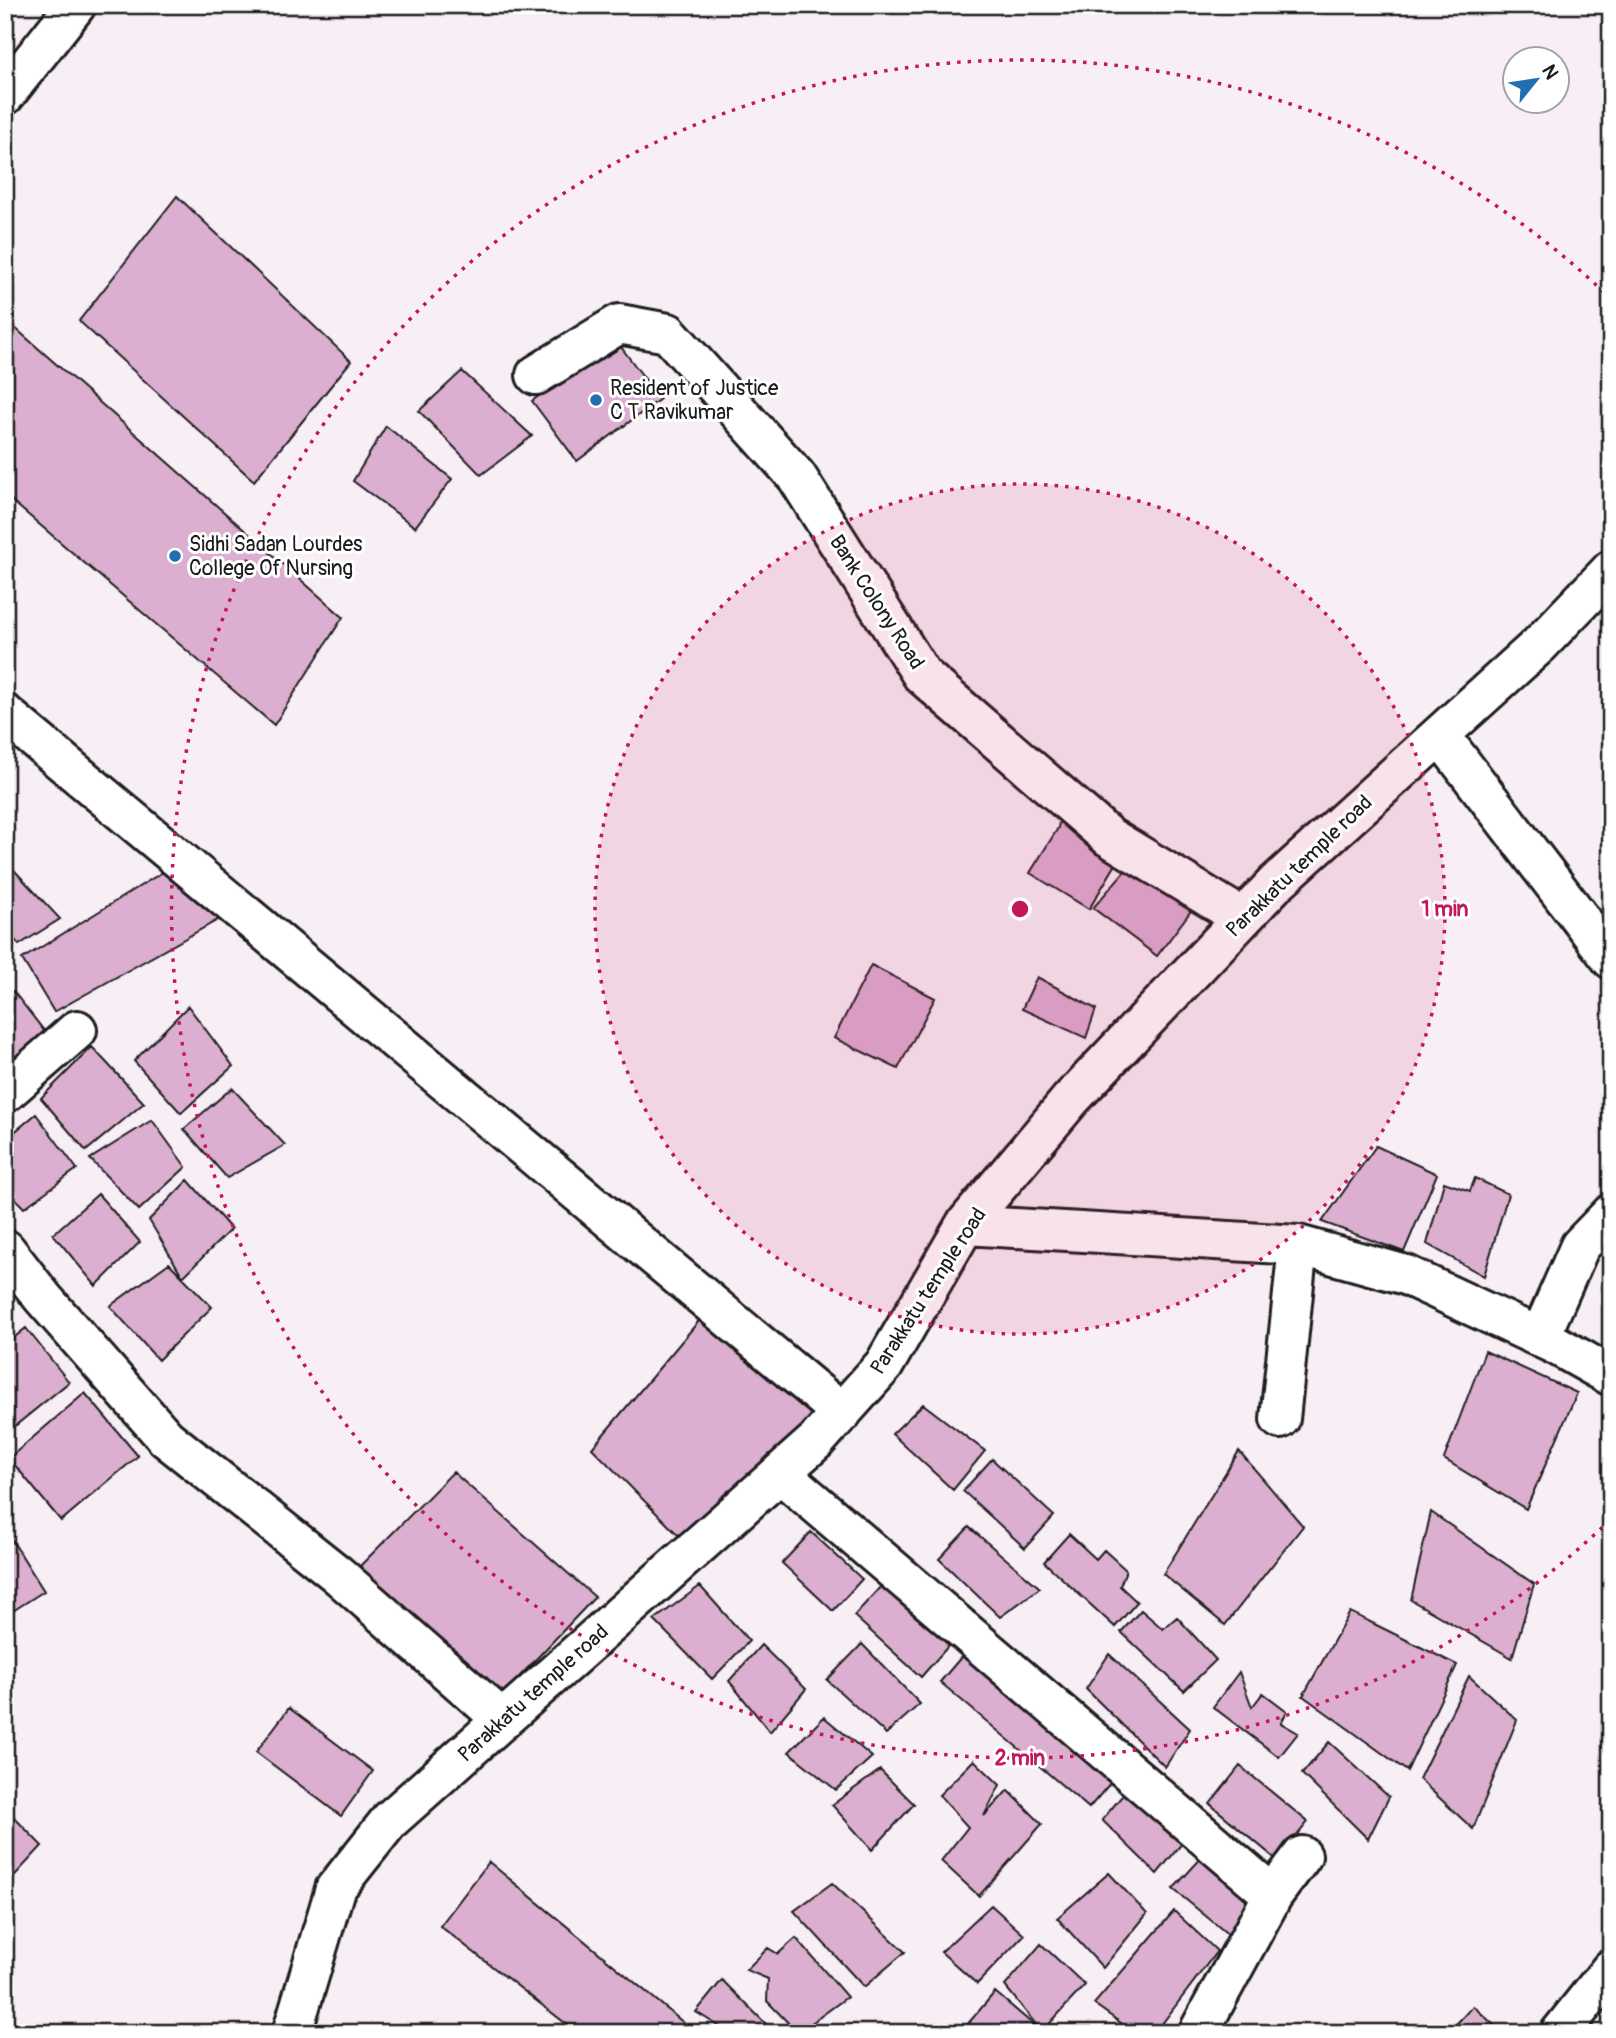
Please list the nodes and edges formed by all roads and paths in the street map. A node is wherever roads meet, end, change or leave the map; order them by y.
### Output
1 (76, 5) edge
2 (5, 94) edge
3 (536, 375) dead end
4 (1611, 570) edge
5 (5, 713) edge
6 (1440, 735) junction
7 (1243, 918) junction
8 (1611, 959) edge
9 (77, 1030) dead end
10 (5, 1093) edge
11 (1611, 1214) edge
12 (965, 1226) junction
13 (1298, 1245) junction
14 (5, 1249) edge
15 (1539, 1337) junction
16 (1611, 1376) edge
17 (842, 1413) junction
18 (1280, 1419) dead end
19 (780, 1473) junction
20 (503, 1720) junction
21 (1302, 1856) dead end
22 (1273, 1895) junction
23 (1611, 1969) edge
24 (292, 2033) edge
25 (1198, 2033) edge
26 (1560, 2033) edge

1 - 2 street
3 - 7 street, Bank Colony Road
4 - 6 street, Parakkatu temple road
5 - 17 street
6 - 7 street, Parakkatu temple road
6 - 8 street
7 - 12 street, Parakkatu temple road
9 - 10 street
11 - 15 street
12 - 13 street
12 - 17 street, Parakkatu temple road
13 - 15 street
13 - 18 street
14 - 20 street
15 - 16 street
17 - 19 street, Parakkatu temple road
19 - 20 street, Parakkatu temple road
19 - 22 street
20 - 24 street, Parakkatu temple road
21 - 22 street
22 - 25 street
23 - 26 street

